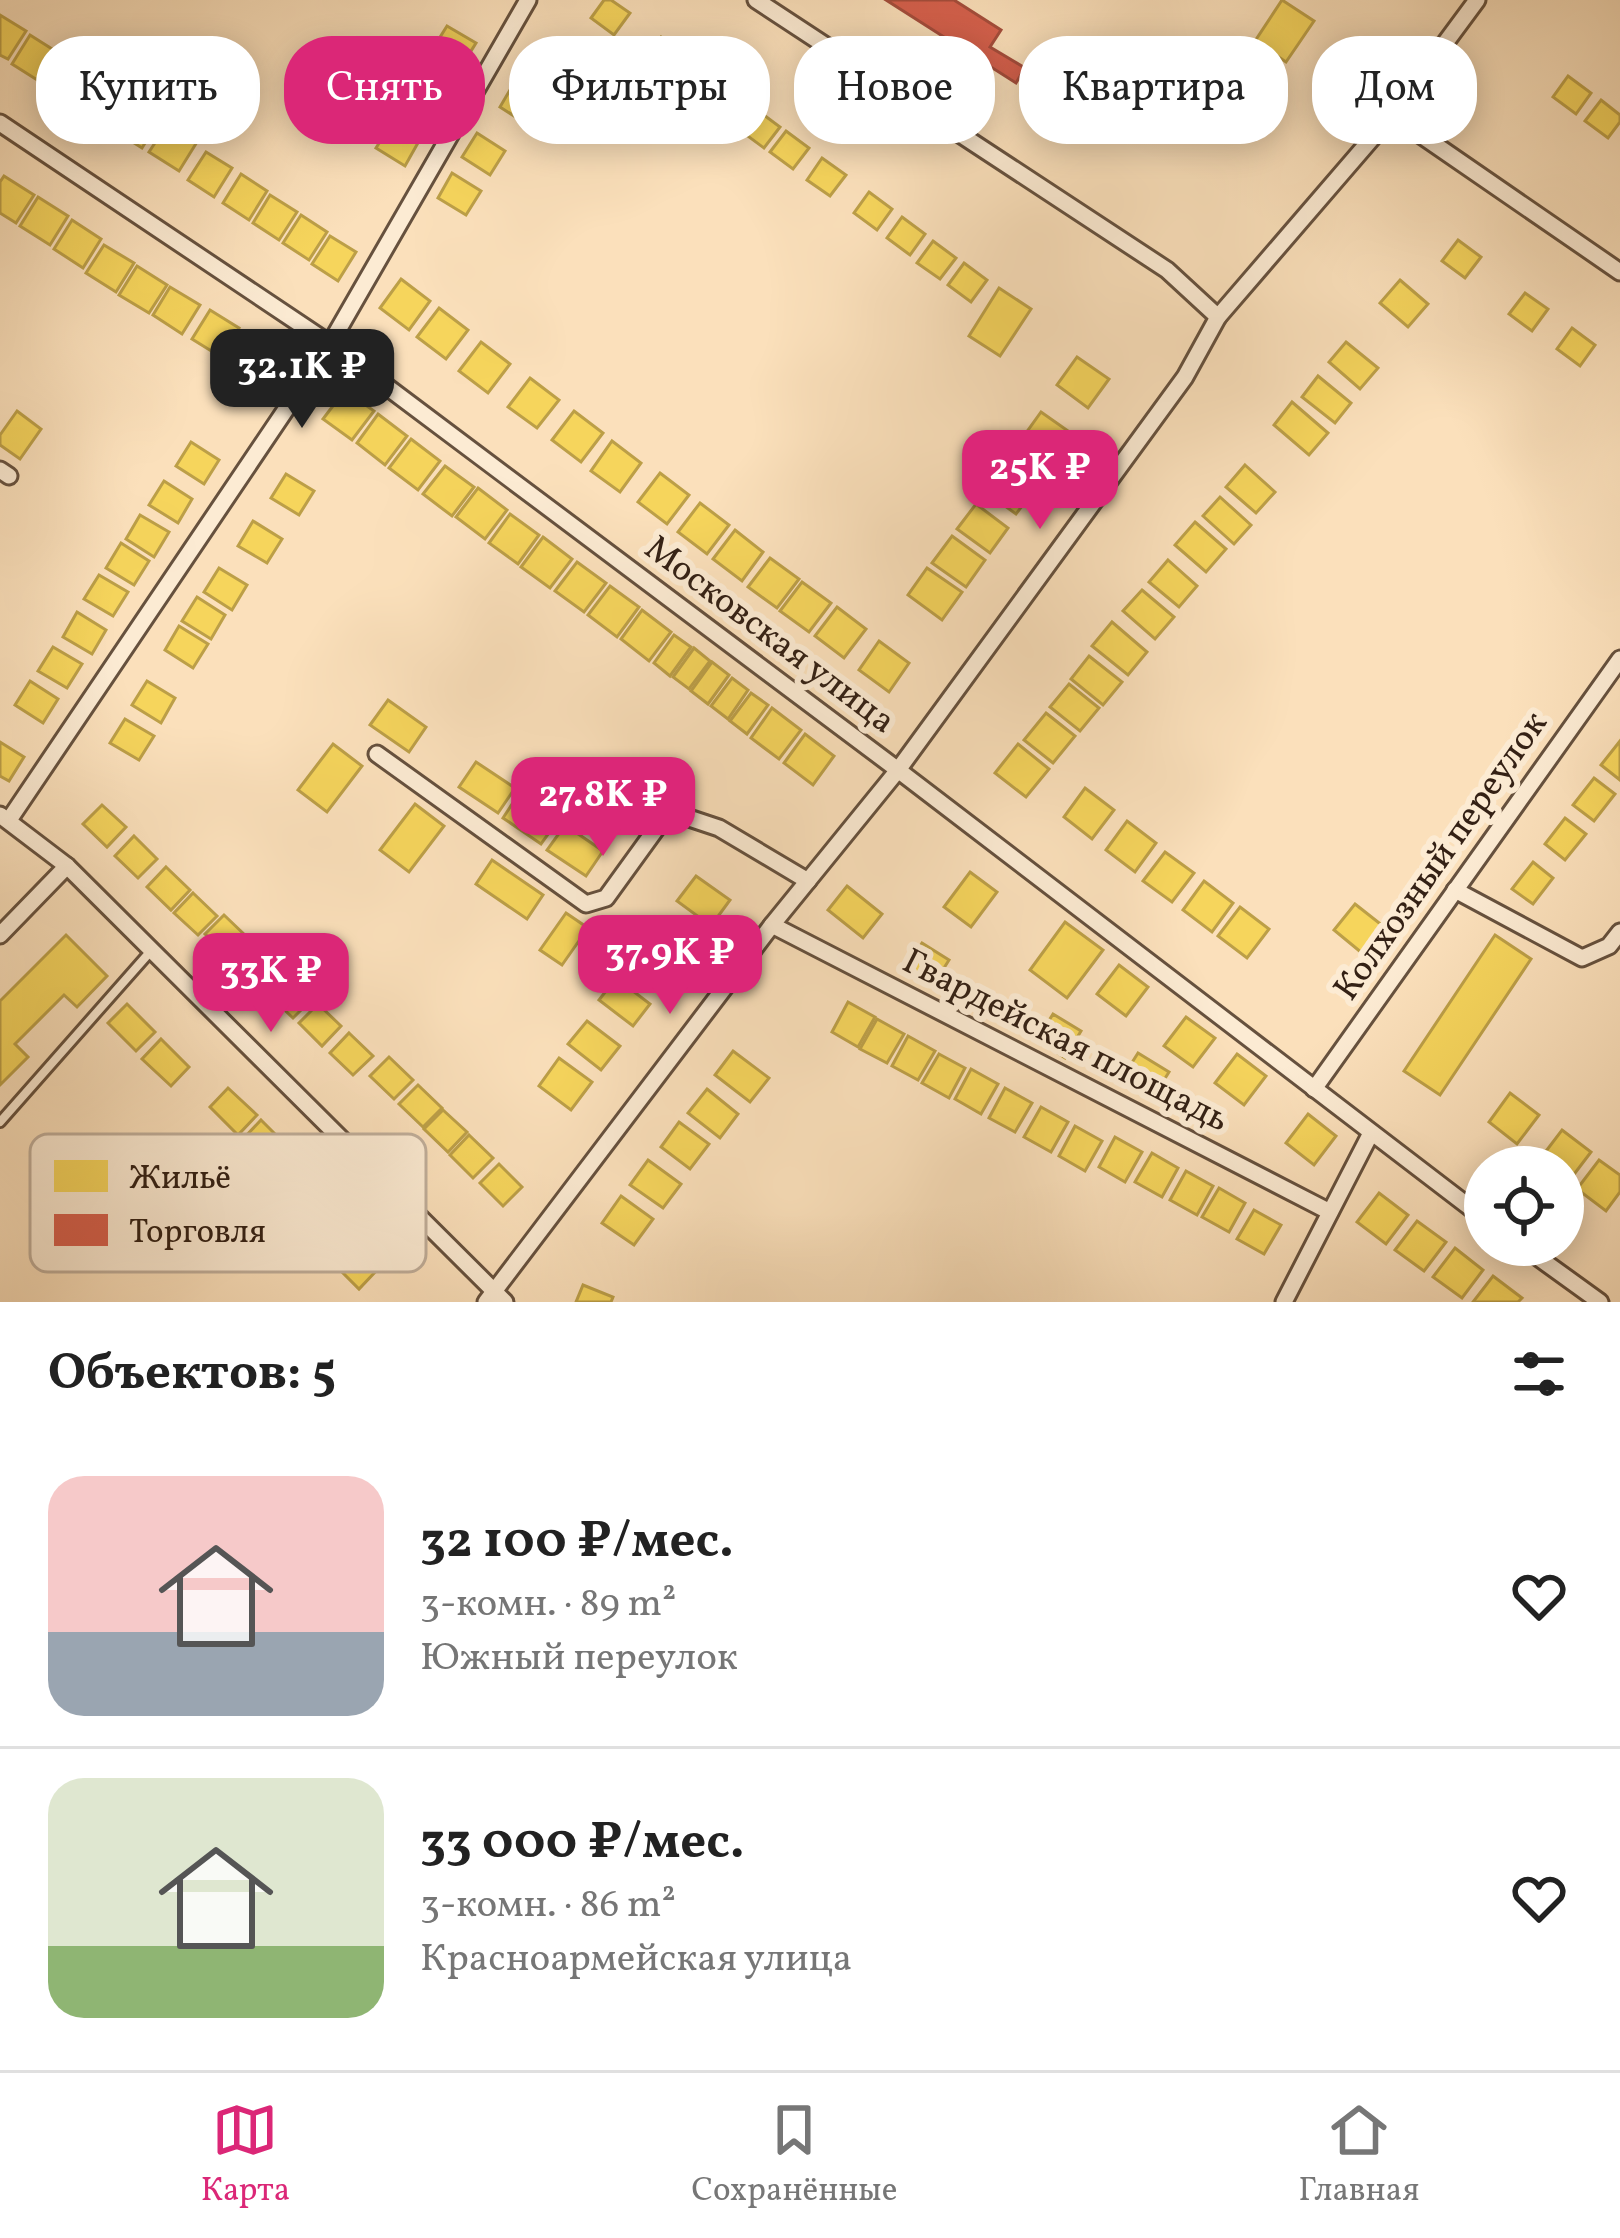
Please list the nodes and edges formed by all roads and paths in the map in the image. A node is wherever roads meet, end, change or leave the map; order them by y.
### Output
1 (528, 0) edge
2 (756, 0) edge
3 (1477, 0) edge
4 (1450, 36) edge
5 (0, 124) edge
6 (1367, 144) edge
7 (1434, 144) edge
8 (1620, 272) edge
9 (1218, 317) junction
10 (330, 344) junction
11 (1620, 659) edge
12 (377, 754) dead end
13 (898, 770) junction
14 (4, 817) edge
15 (67, 866) junction
16 (808, 881) junction
17 (1455, 890) junction
18 (772, 925) junction
19 (1620, 932) edge
20 (1, 934) edge
21 (151, 951) junction
22 (1314, 1089) junction
23 (0, 1123) edge
24 (1371, 1133) junction
25 (332, 1134) edge
26 (1464, 1203) edge
27 (1330, 1212) junction
28 (426, 1229) edge
29 (1550, 1266) edge
30 (495, 1299) edge
31 (1284, 1302) edge
32 (1600, 1302) edge

1 - 10 street
2 - 9 street
3 - 4 street
5 - 10 street, Московская улица
6 - 9 street
7 - 8 street
9 - 13 street
10 - 13 street, Московская улица
10 - 14 street
11 - 17 street, Колхозный переулок
12 - 16 street
13 - 16 street
13 - 22 street, Московская улица
14 - 15 street
15 - 20 street
15 - 21 street
16 - 18 street
17 - 19 street
17 - 22 street, Колхозный переулок
18 - 27 street, Гвардейская площадь
18 - 30 street
21 - 23 lane
21 - 25 street
22 - 24 street, Московская улица
24 - 26 street, Московская улица
24 - 27 street
27 - 31 street
28 - 30 street
29 - 32 street

